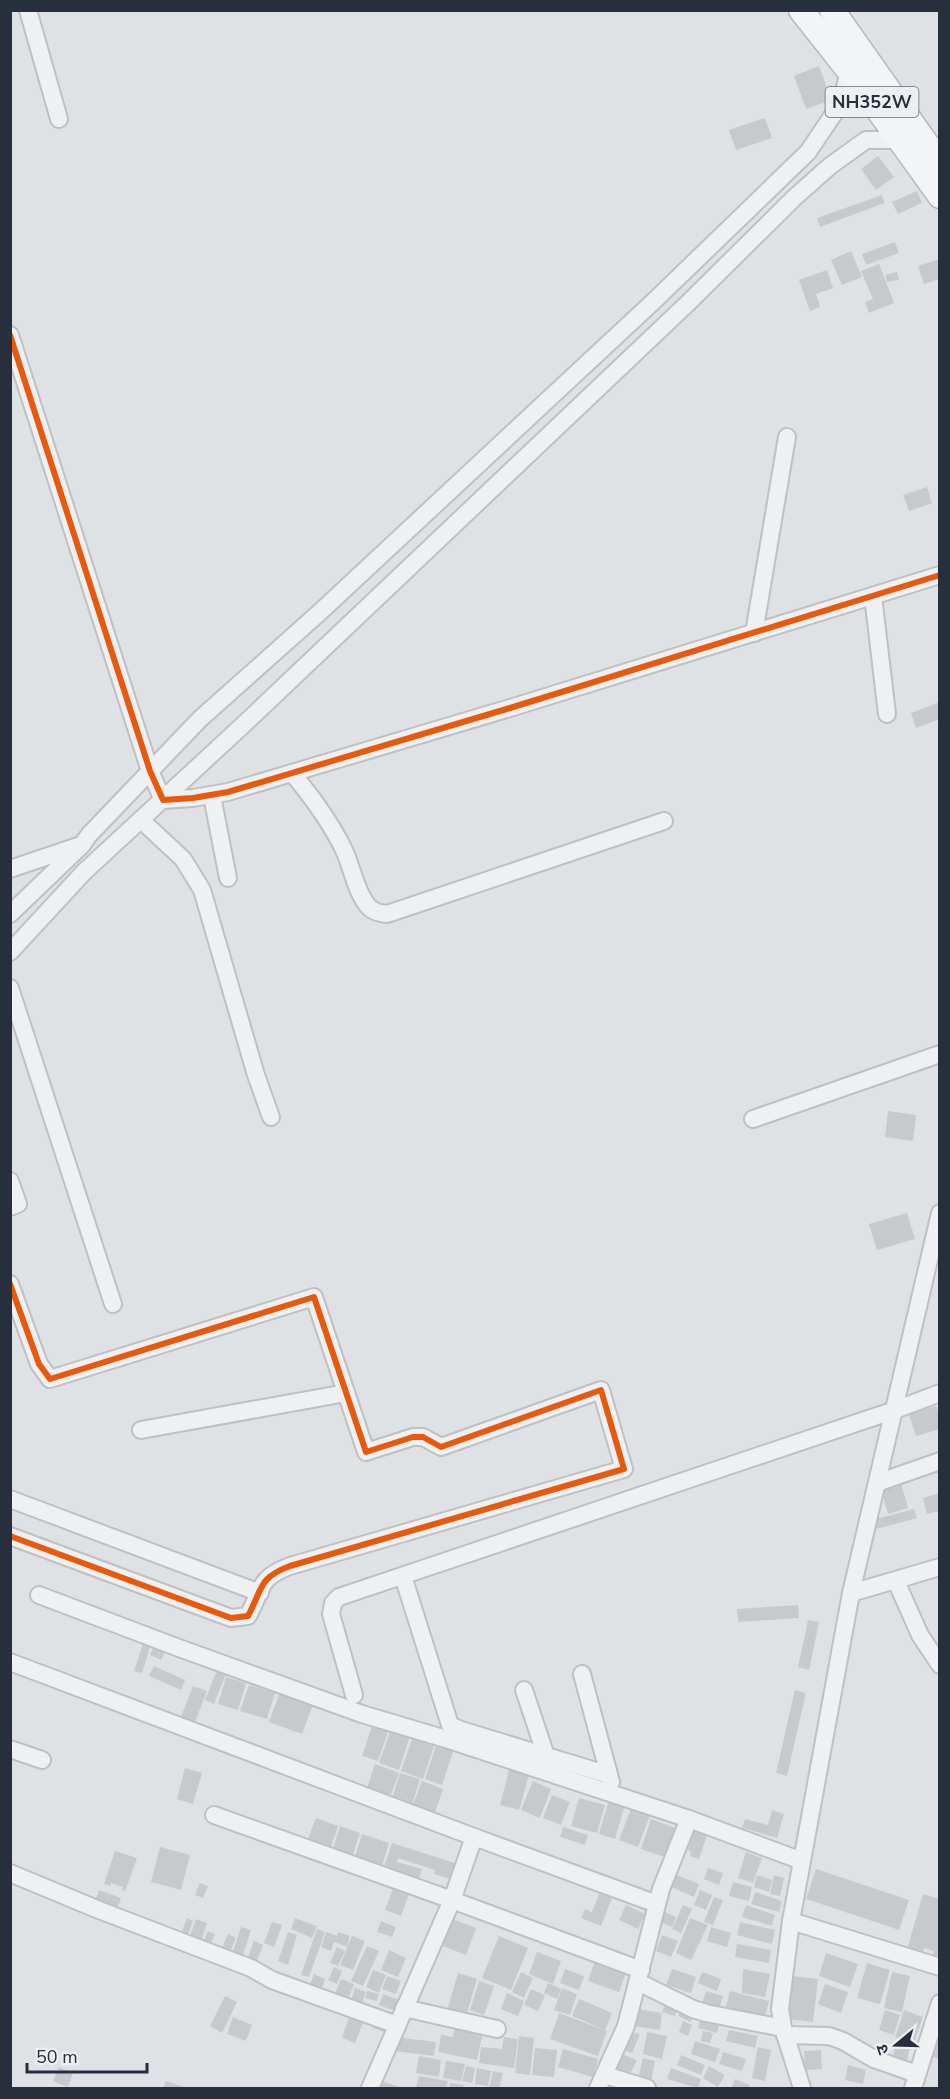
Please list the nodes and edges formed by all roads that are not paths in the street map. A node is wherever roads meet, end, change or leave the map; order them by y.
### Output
1 (28, 10) edge
2 (801, 10) edge
3 (832, 10) edge
4 (849, 71) junction
5 (59, 119) dead end
6 (900, 140) junction
7 (812, 148) junction
8 (835, 162) junction
9 (939, 163) edge
10 (939, 196) edge
11 (10, 335) edge
12 (787, 437) dead end
13 (939, 575) edge
14 (873, 596) junction
15 (754, 633) junction
16 (887, 714) dead end
17 (150, 771) junction
18 (292, 773) junction
19 (212, 796) junction
20 (163, 800) junction
21 (141, 820) junction
22 (664, 821) dead end
23 (82, 845) junction
24 (108, 849) junction
25 (10, 869) edge
26 (228, 878) dead end
27 (10, 914) edge
28 (10, 952) edge
29 (10, 988) edge
30 (939, 1054) edge
31 (271, 1117) dead end
32 (753, 1119) dead end
33 (10, 1181) edge
34 (10, 1207) edge
35 (939, 1213) edge
36 (10, 1284) edge
37 (113, 1304) dead end
38 (346, 1393) junction
39 (939, 1393) edge
40 (895, 1410) junction
41 (141, 1430) dead end
42 (939, 1461) edge
43 (878, 1483) junction
44 (10, 1499) edge
45 (10, 1536) edge
46 (939, 1567) edge
47 (403, 1576) junction
48 (896, 1581) junction
49 (260, 1593) junction
50 (851, 1593) junction
51 (39, 1595) dead end
52 (10, 1662) edge
53 (939, 1665) edge
54 (582, 1674) dead end
55 (524, 1690) dead end
56 (354, 1695) dead end
57 (10, 1749) edge
58 (546, 1756) junction
59 (42, 1760) dead end
60 (214, 1815) dead end
61 (689, 1819) junction
62 (474, 1838) junction
63 (802, 1861) junction
64 (10, 1873) edge
65 (453, 1900) junction
66 (657, 1904) junction
67 (791, 1921) junction
68 (939, 1967) edge
69 (640, 1976) junction
70 (939, 2005) edge
71 (404, 2008) junction
72 (397, 2025) junction
73 (497, 2029) dead end
74 (784, 2031) junction
75 (915, 2081) edge
76 (601, 2082) edge
77 (370, 2088) edge
78 (646, 2088) edge
79 (802, 2088) edge

1 - 5 street
2 - 4 highway, NH352W
3 - 9 highway, NH352W
4 - 6 highway, NH352W
4 - 7 street
6 - 8 street
6 - 10 highway, NH352W
7 - 8 street
7 - 17 street
8 - 20 street
11 - 17 street
12 - 15 street
13 - 14 street
14 - 15 street
14 - 16 street
15 - 18 street
17 - 20 street
17 - 23 street
18 - 19 street
18 - 22 street
19 - 20 street
19 - 26 street
20 - 21 street
21 - 24 street
21 - 31 street
23 - 24 street
23 - 25 street
23 - 27 street
24 - 28 street
29 - 37 street
30 - 32 street
33 - 34 street
35 - 40 street
36 - 38 street
38 - 41 street
38 - 49 street
39 - 40 street
40 - 43 street
40 - 47 street
42 - 43 street
43 - 50 street
44 - 49 street
45 - 49 street
46 - 48 street
47 - 56 street
47 - 58 street
48 - 50 street
48 - 53 street
50 - 63 street
51 - 61 street
52 - 62 street
54 - 58 street
55 - 58 street
57 - 59 street
60 - 65 street
61 - 63 street
61 - 66 street
62 - 65 street
62 - 66 street
63 - 67 street
64 - 72 street
65 - 69 street
65 - 71 street
66 - 69 street
67 - 68 street
67 - 74 street
69 - 74 street
69 - 76 street
70 - 75 street
71 - 72 street
71 - 73 street
72 - 77 street
74 - 75 street
74 - 79 street
76 - 78 street

